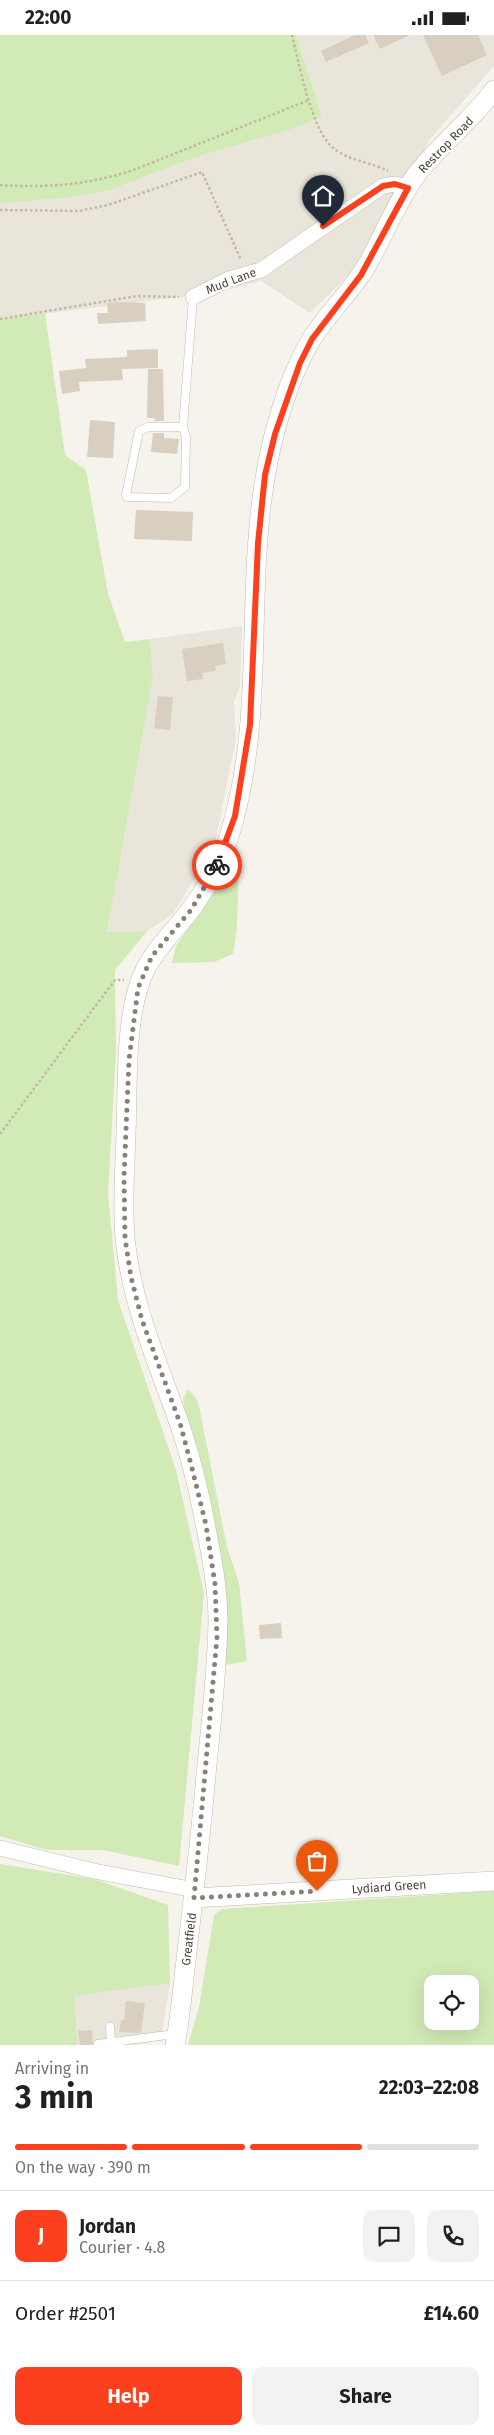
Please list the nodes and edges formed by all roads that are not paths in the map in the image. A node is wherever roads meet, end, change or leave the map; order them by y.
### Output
1 (492, 97) edge
2 (401, 186) junction
3 (193, 297) joint
4 (183, 427) junction
5 (256, 556) joint
6 (0, 1848) edge
7 (494, 1881) edge
8 (195, 1894) junction
9 (110, 2027) dead end
10 (176, 2040) edge
11 (111, 2043) junction
12 (98, 2044) edge

1 - 2 street, Restrop Road
2 - 3 street, Mud Lane
2 - 5 street, Restrop Road
3 - 4 lane
4 - 4 lane
5 - 8 street, Greatfield
6 - 8 street
7 - 8 street, Lydiard Green
8 - 10 street, Greatfield
9 - 11 lane
10 - 11 lane
11 - 12 lane

